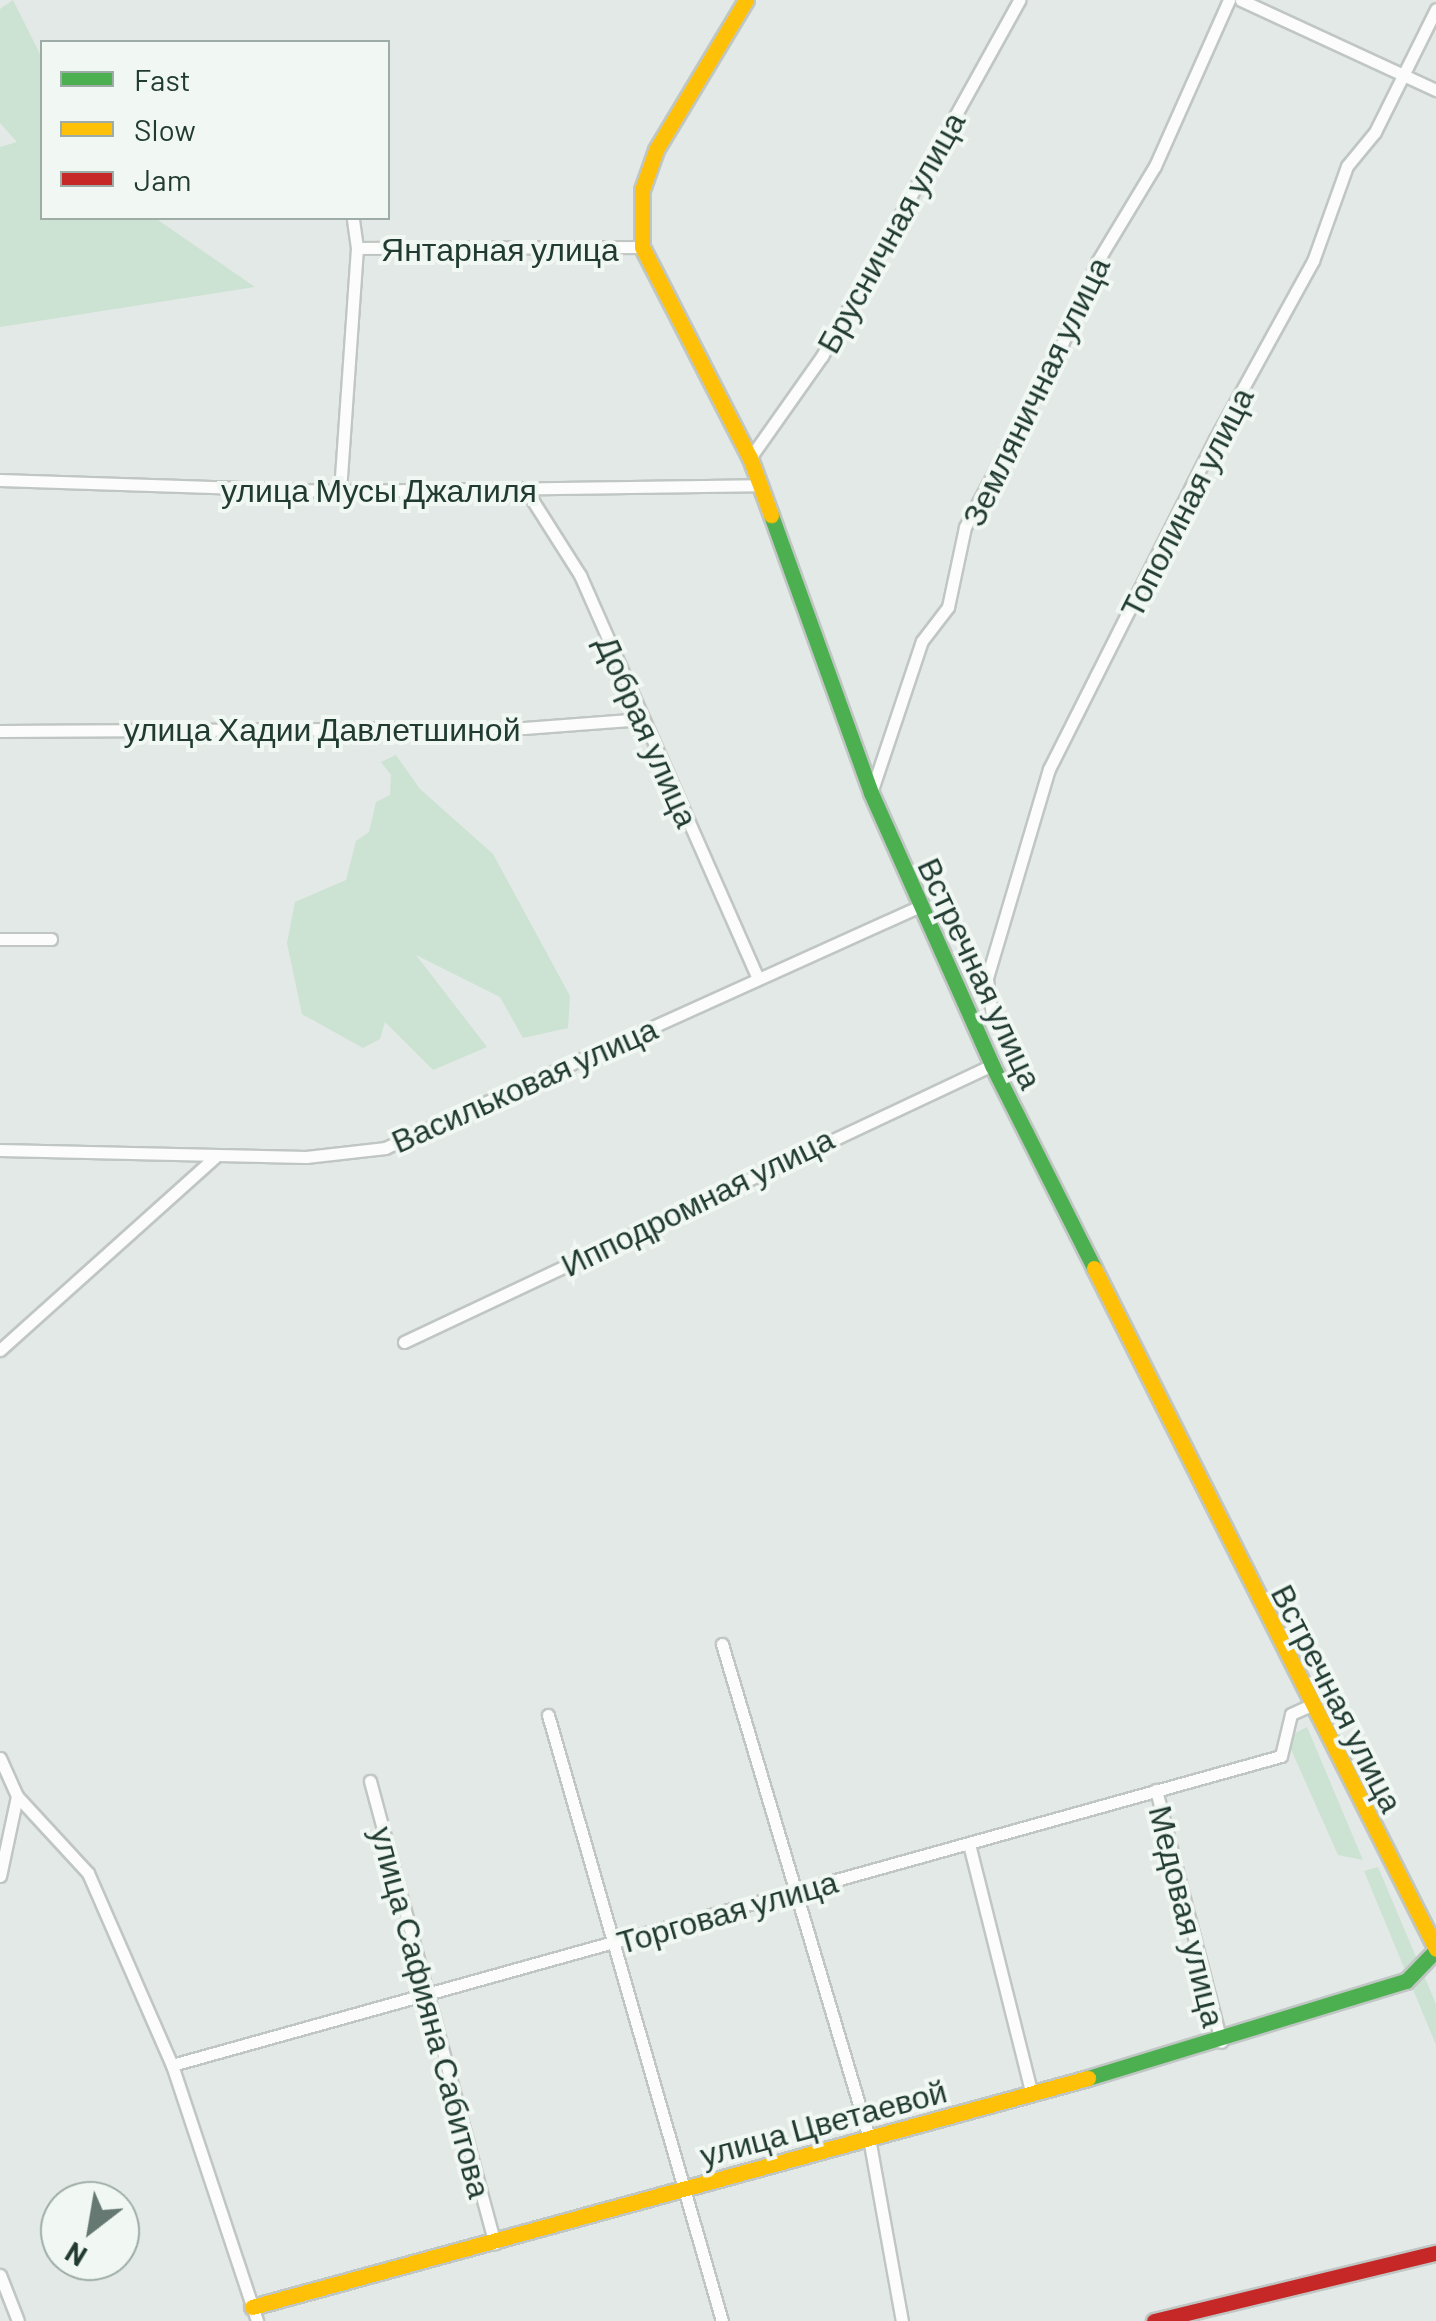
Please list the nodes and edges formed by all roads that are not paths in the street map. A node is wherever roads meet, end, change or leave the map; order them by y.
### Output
1 (746, 0) edge
2 (1019, 0) edge
3 (1229, 0) edge
4 (1242, 0) edge
5 (1436, 9) edge
6 (1404, 74) junction
7 (1436, 90) edge
8 (354, 220) edge
9 (357, 248) junction
10 (642, 248) junction
11 (750, 458) junction
12 (0, 480) edge
13 (758, 486) junction
14 (526, 490) junction
15 (340, 491) junction
16 (643, 719) junction
17 (0, 731) edge
18 (871, 793) junction
19 (918, 906) junction
20 (0, 939) edge
21 (51, 939) dead end
22 (758, 979) junction
23 (992, 1015) dead end
24 (992, 1065) junction
25 (0, 1150) edge
26 (216, 1156) junction
27 (404, 1342) dead end
28 (0, 1350) edge
29 (722, 1644) dead end
30 (1309, 1706) junction
31 (548, 1715) dead end
32 (0, 1758) edge
33 (370, 1781) dead end
34 (1156, 1790) junction
35 (17, 1796) junction
36 (968, 1844) junction
37 (0, 1876) edge
38 (792, 1893) junction
39 (1435, 1926) edge
40 (610, 1944) junction
41 (1436, 1948) edge
42 (429, 1994) junction
43 (1221, 2042) junction
44 (172, 2065) junction
45 (1032, 2094) junction
46 (870, 2138) junction
47 (684, 2187) junction
48 (495, 2243) junction
49 (1436, 2253) edge
50 (0, 2275) edge
51 (255, 2314) edge
52 (903, 2317) edge
53 (18, 2321) edge
54 (722, 2321) edge
55 (1154, 2321) edge

1 - 10 street, Встречная улица
2 - 11 street, Брусничная улица
3 - 18 street, Земляничная улица
4 - 6 street
5 - 6 street, Тополиная улица
6 - 7 street
6 - 23 street, Тополиная улица
8 - 9 street
9 - 10 street, Янтарная улица
9 - 15 street
10 - 11 street, Встречная улица
11 - 13 street, Встречная улица
12 - 15 street, улица Мусы Джалиля
13 - 14 street, улица Мусы Джалиля
13 - 18 street, Встречная улица
14 - 15 street, улица Мусы Джалиля
14 - 16 street, Добрая улица
16 - 17 street, улица Хадии Давлетшиной
16 - 22 street, Добрая улица
18 - 19 street, Встречная улица
19 - 22 street, Васильковая улица
19 - 24 street, Встречная улица
20 - 21 street
22 - 26 street, Васильковая улица
24 - 27 street, Ипподромная улица
24 - 30 street, Встречная улица
25 - 26 street, Васильковая улица
26 - 28 street
29 - 38 street
30 - 34 street, Торговая улица
30 - 41 street, Встречная улица
31 - 40 street
32 - 35 street
33 - 42 street, улица Сафияна Сабитова
34 - 36 street, Торговая улица
34 - 43 street, Медовая улица
35 - 37 street
35 - 44 street
36 - 38 street, Торговая улица
36 - 45 street
38 - 40 street, Торговая улица
38 - 46 street
39 - 41 street
40 - 42 street, Торговая улица
40 - 47 street
41 - 43 street, улица Цветаевой
42 - 44 street, Торговая улица
42 - 48 street, улица Сафияна Сабитова
43 - 45 street, улица Цветаевой
44 - 51 street
45 - 46 street, улица Цветаевой
46 - 47 street, улица Цветаевой
46 - 52 street
47 - 48 street, улица Цветаевой
47 - 54 street
48 - 51 street, улица Цветаевой
49 - 55 street
50 - 53 street

